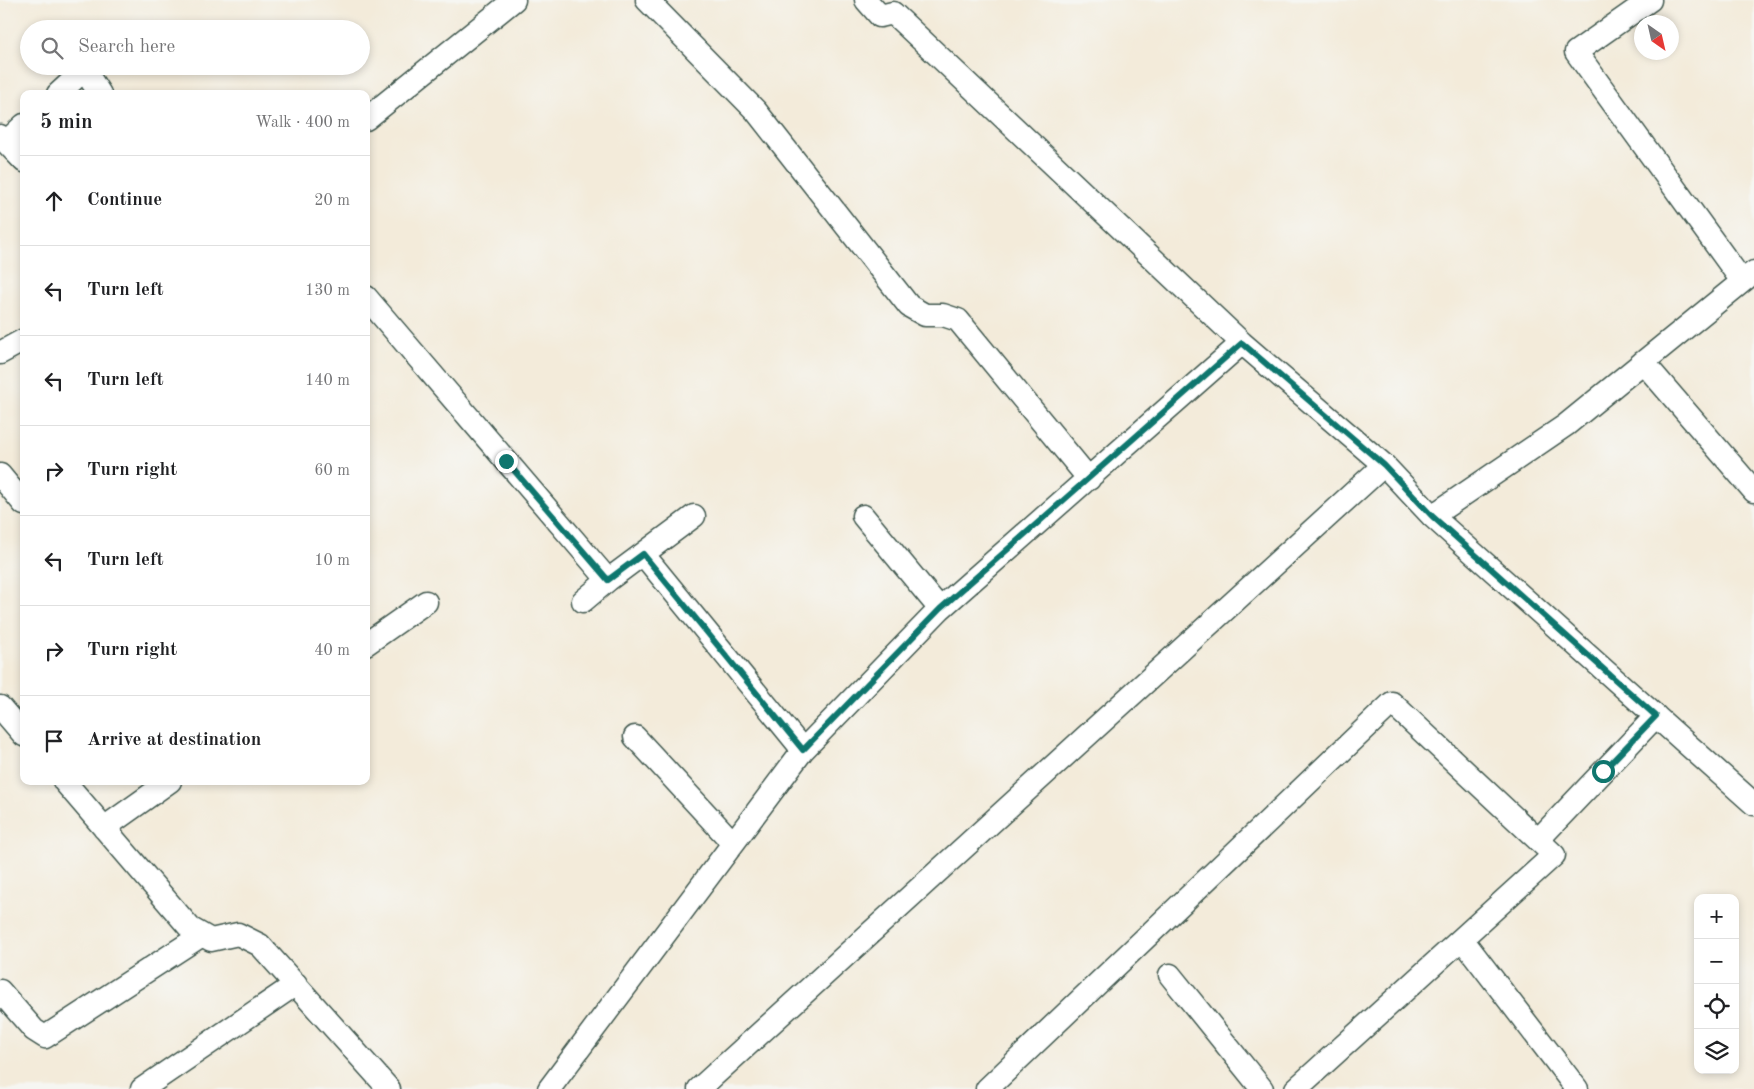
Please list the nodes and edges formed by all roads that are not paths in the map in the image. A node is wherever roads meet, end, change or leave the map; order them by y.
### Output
1 (514, 0) edge
2 (646, 0) edge
3 (1650, 0) edge
4 (880, 5) edge
5 (76, 75) edge
6 (88, 75) edge
7 (62, 90) edge
8 (97, 90) edge
9 (370, 115) edge
10 (20, 128) edge
11 (3, 139) edge
12 (20, 157) edge
13 (1748, 276) edge
14 (370, 302) edge
15 (1242, 343) junction
16 (1643, 362) junction
17 (1384, 465) junction
18 (0, 475) edge
19 (1089, 479) junction
20 (1754, 491) edge
21 (20, 499) edge
22 (694, 516) dead end
23 (863, 516) dead end
24 (1432, 516) junction
25 (643, 554) junction
26 (608, 580) junction
27 (583, 601) dead end
28 (426, 602) dead end
29 (940, 609) junction
30 (370, 641) edge
31 (0, 707) edge
32 (1656, 716) junction
33 (20, 730) edge
34 (634, 738) dead end
35 (803, 750) junction
36 (67, 785) edge
37 (164, 785) edge
38 (1754, 804) edge
39 (104, 828) junction
40 (1538, 840) junction
41 (733, 843) junction
42 (202, 934) junction
43 (1462, 939) junction
44 (1170, 976) dead end
45 (296, 984) junction
46 (0, 990) edge
47 (142, 1089) edge
48 (389, 1089) edge
49 (549, 1089) edge
50 (699, 1089) edge
51 (987, 1089) edge
52 (1262, 1089) edge
53 (1296, 1089) edge
54 (1577, 1089) edge

1 - 9 street
2 - 19 street
3 - 13 street
4 - 15 street
5 - 7 street
6 - 8 street
10 - 11 street
11 - 12 street
13 - 16 street
14 - 26 street
15 - 17 street
15 - 19 street
16 - 20 street
16 - 24 street
17 - 24 street
17 - 50 street
18 - 21 street
19 - 29 street
22 - 25 street
23 - 29 street
24 - 32 street
25 - 26 street
25 - 35 street
26 - 27 street
28 - 30 street
29 - 35 street
31 - 33 street
32 - 38 street
32 - 40 street
34 - 41 street
35 - 41 street
36 - 39 street
37 - 39 street
39 - 42 street
40 - 43 street
40 - 51 street
41 - 49 street
42 - 45 street
42 - 46 street
43 - 53 street
43 - 54 street
44 - 52 street
45 - 47 street
45 - 48 street

